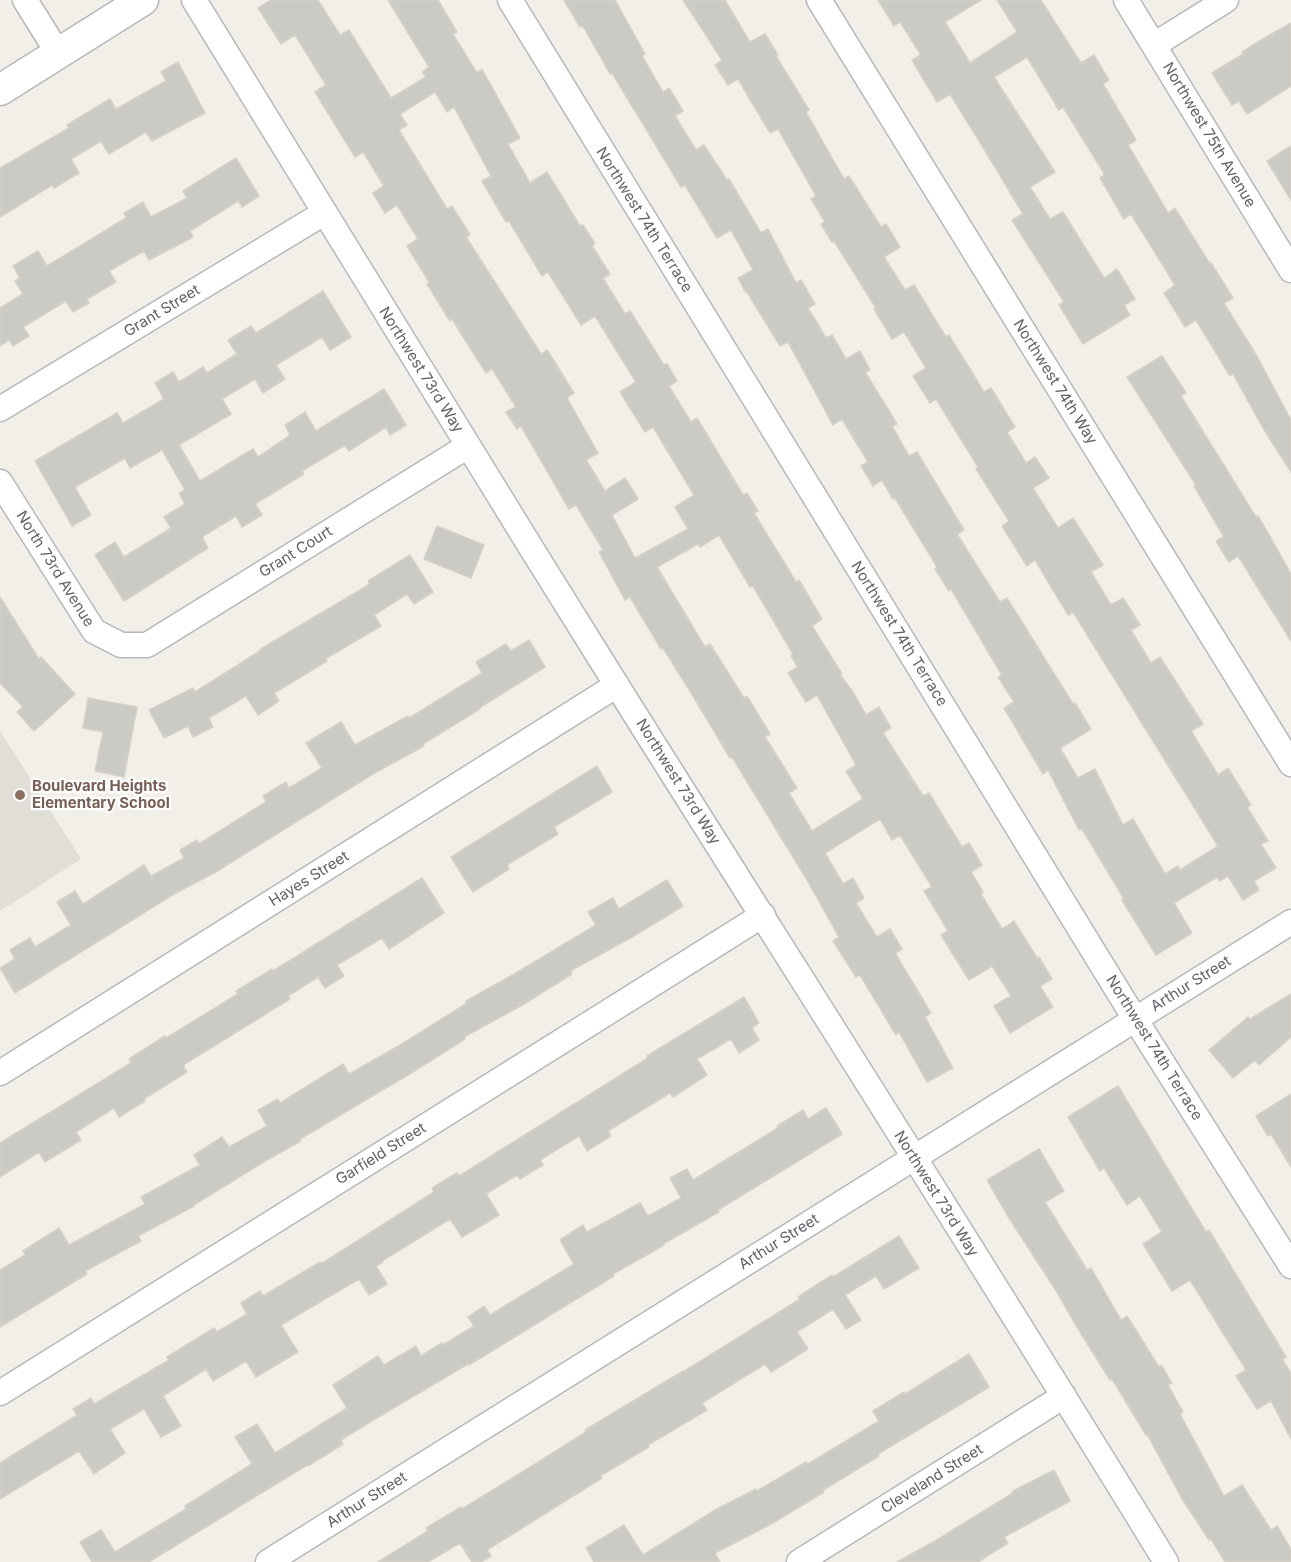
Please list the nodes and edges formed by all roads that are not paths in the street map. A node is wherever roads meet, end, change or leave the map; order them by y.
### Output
1 (25, 0) edge
2 (143, 0) edge
3 (194, 0) edge
4 (510, 0) edge
5 (819, 0) edge
6 (1126, 0) edge
7 (1226, 0) edge
8 (1154, 45) junction
9 (58, 53) junction
10 (0, 90) edge
11 (324, 213) junction
12 (1291, 268) edge
13 (0, 409) edge
14 (468, 446) junction
15 (0, 482) edge
16 (121, 645) joint
17 (617, 686) junction
18 (1291, 764) edge
19 (763, 915) junction
20 (1291, 921) edge
21 (1135, 1019) junction
22 (0, 1073) edge
23 (913, 1158) junction
24 (1291, 1266) edge
25 (0, 1393) edge
26 (1064, 1396) junction
27 (268, 1562) edge
28 (799, 1562) edge
29 (1166, 1562) edge

1 - 9 street
2 - 9 street
3 - 11 street, Northwest 73rd Way
4 - 21 street, Northwest 74th Terrace
5 - 18 street, Northwest 74th Way
6 - 8 street, Northwest 75th Avenue
7 - 8 street
8 - 12 street, Northwest 75th Avenue
9 - 10 street
11 - 13 street, Grant Street
11 - 14 street, Northwest 73rd Way
14 - 16 street, Grant Court
14 - 17 street, Northwest 73rd Way
15 - 16 street, North 73rd Avenue
17 - 19 street, Northwest 73rd Way
17 - 22 street, Hayes Street
19 - 23 street, Northwest 73rd Way
19 - 25 street, Garfield Street
20 - 21 street, Arthur Street
21 - 23 street, Arthur Street
21 - 24 street, Northwest 74th Terrace
23 - 26 street, Northwest 73rd Way
23 - 27 street, Arthur Street
26 - 28 street, Cleveland Street
26 - 29 street, Northwest 73rd Way

